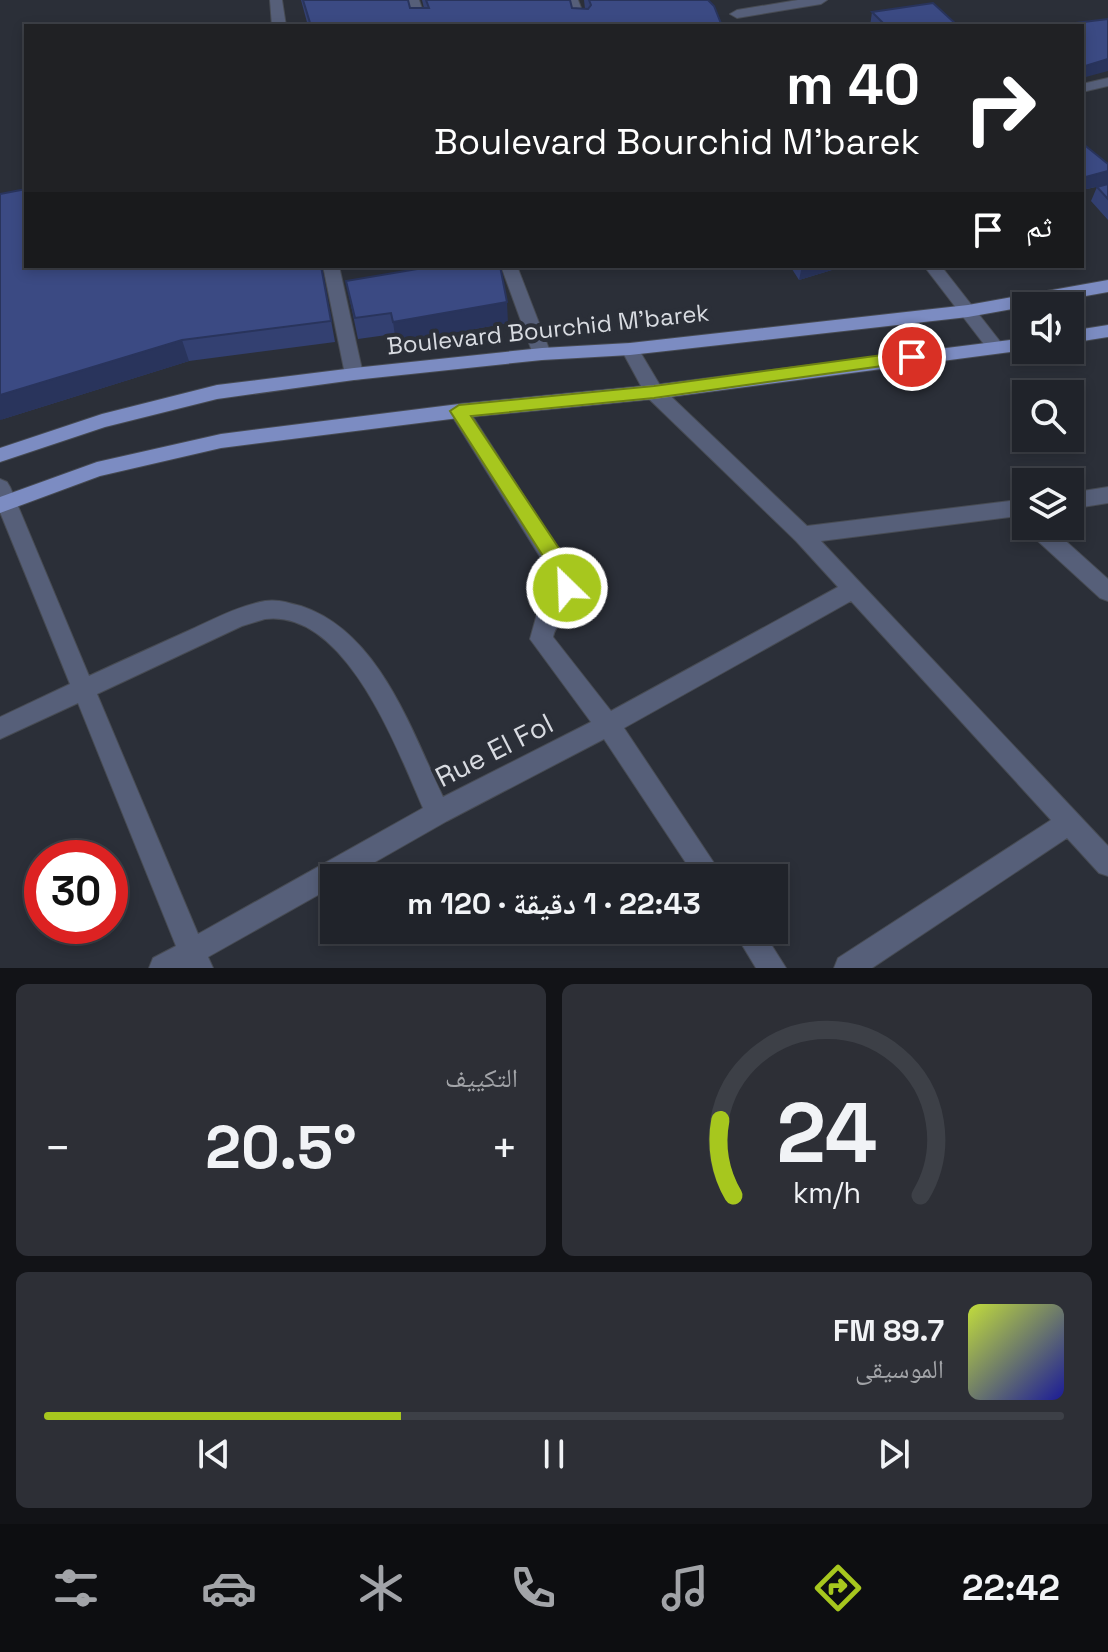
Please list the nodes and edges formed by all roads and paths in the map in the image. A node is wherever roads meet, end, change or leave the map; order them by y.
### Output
1 (276, 0) edge
2 (413, 0) edge
3 (572, 0) edge
4 (726, 0) edge
5 (821, 0) edge
6 (741, 20) edge
7 (279, 24) edge
8 (420, 24) edge
9 (580, 24) edge
10 (1108, 82) edge
11 (1084, 88) edge
12 (331, 268) edge
13 (510, 268) edge
14 (934, 268) edge
15 (1108, 286) edge
16 (968, 311) junction
17 (1108, 331) edge
18 (1084, 335) edge
19 (1012, 346) edge
20 (996, 348) junction
21 (630, 349) junction
22 (542, 354) junction
23 (354, 374) junction
24 (654, 392) junction
25 (459, 411) junction
26 (0, 455) edge
27 (1108, 495) edge
28 (2, 498) edge
29 (1084, 499) edge
30 (1012, 512) edge
31 (803, 535) junction
32 (1050, 540) edge
33 (853, 589) junction
34 (1108, 592) edge
35 (84, 688) junction
36 (608, 725) junction
37 (0, 728) edge
38 (438, 813) junction
39 (1069, 822) junction
40 (702, 864) edge
41 (1108, 864) edge
42 (756, 944) edge
43 (196, 959) edge
44 (163, 968) edge
45 (772, 968) edge
46 (848, 968) edge

1 - 7 street
2 - 8 street
3 - 9 street
4 - 6 street
5 - 6 street
10 - 11 street
12 - 23 street
13 - 22 street
14 - 16 street
15 - 16 main road, Boulevard Bourchid M'barek
16 - 20 street
16 - 21 main road, Boulevard Bourchid M'barek
17 - 18 main road
19 - 20 main road
20 - 24 main road
21 - 22 main road, Boulevard Bourchid M'barek
21 - 24 street
22 - 23 main road, Boulevard Bourchid M'barek
23 - 26 main road, Boulevard Bourchid M'barek
24 - 25 main road
24 - 31 street
25 - 28 main road
25 - 36 street
27 - 29 street
28 - 35 street
30 - 31 street
31 - 33 street
32 - 34 street
33 - 36 street, Rue El Fol
33 - 39 street
35 - 37 street
35 - 38 street
35 - 43 street
36 - 38 street, Rue El Fol
36 - 40 street
38 - 43 street, Rue El Fol
39 - 41 street
39 - 46 street
42 - 45 street
43 - 44 street, Rue El Fol

